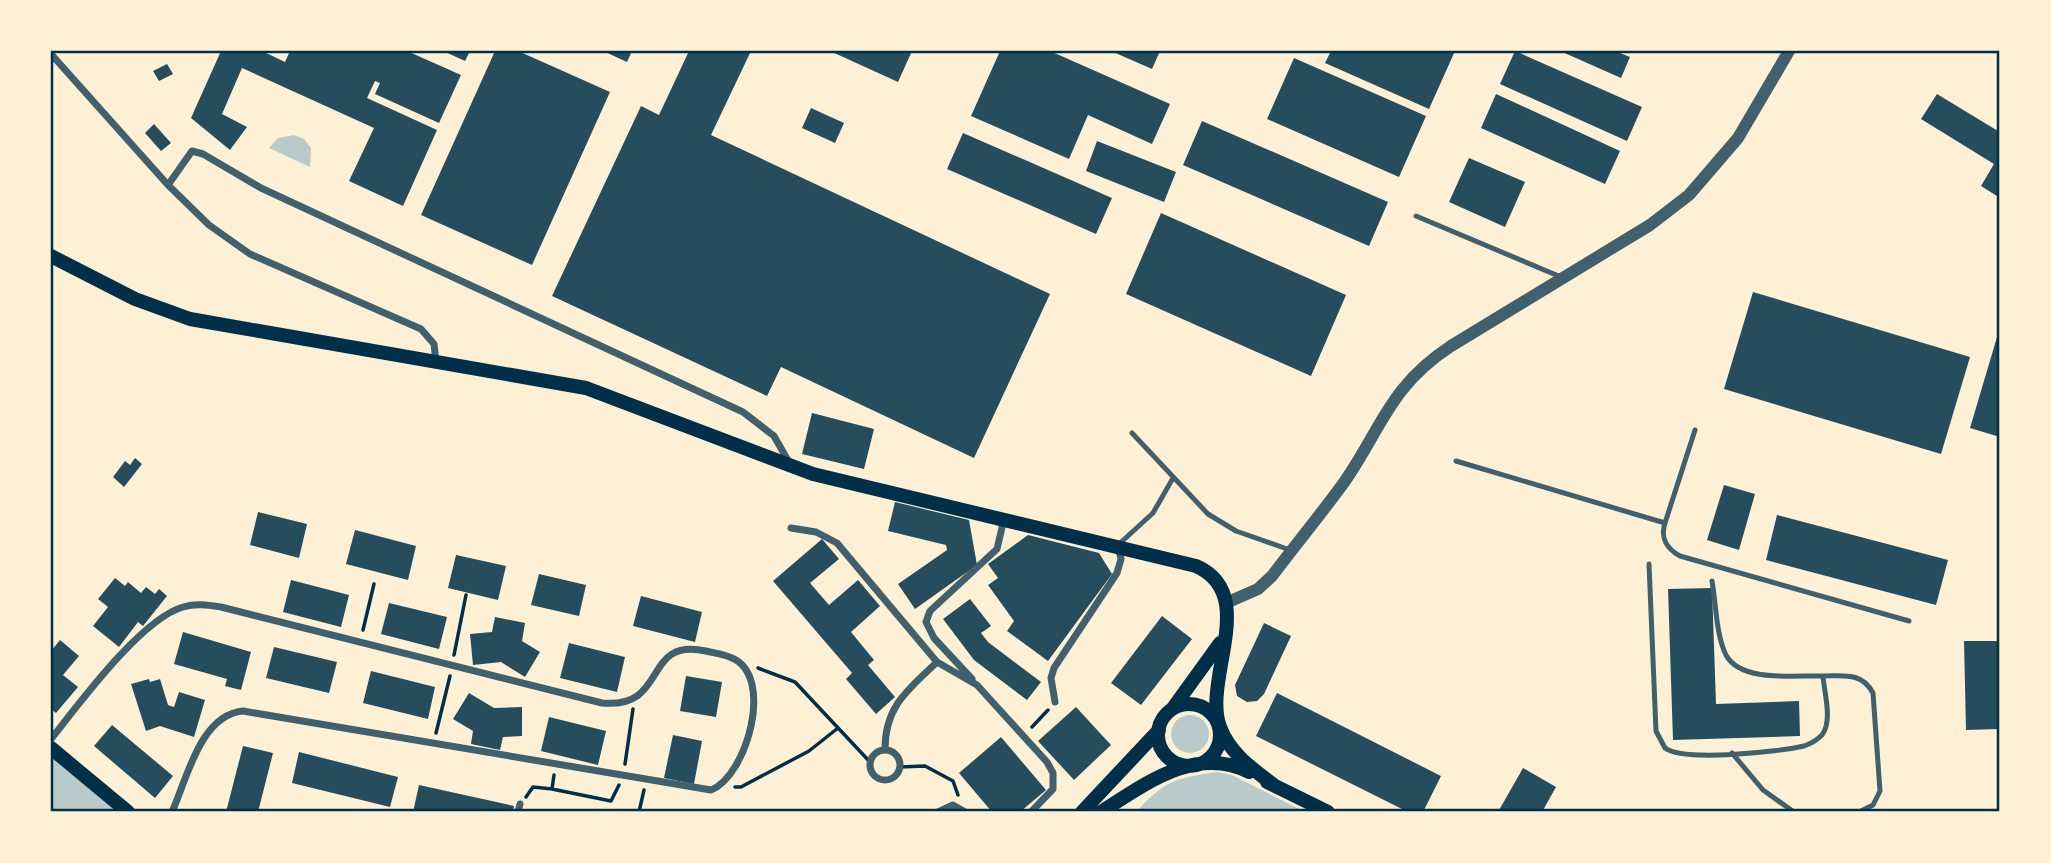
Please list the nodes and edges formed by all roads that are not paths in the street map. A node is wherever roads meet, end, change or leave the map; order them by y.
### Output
1 (1789, 51) edge
2 (51, 54) edge
3 (168, 185) junction
4 (1416, 216) dead end
5 (51, 256) edge
6 (1564, 278) junction
7 (436, 362) junction
8 (1695, 430) dead end
9 (1132, 433) dead end
10 (1456, 461) dead end
11 (792, 467) junction
12 (1173, 478) junction
13 (1004, 519) junction
14 (1665, 523) junction
15 (791, 528) dead end
16 (1118, 545) junction
17 (1290, 550) junction
18 (1649, 564) dead end
19 (1712, 581) dead end
20 (1226, 603) junction
21 (1909, 621) dead end
22 (1227, 629) junction
23 (937, 662) junction
24 (1823, 676) junction
25 (977, 685) junction
26 (1055, 702) road end
27 (1173, 708) junction
28 (1219, 725) junction
29 (1158, 730) junction
30 (51, 739) edge
31 (51, 748) edge
32 (885, 750) junction
33 (1732, 753) junction
34 (1193, 765) junction
35 (1275, 786) junction
36 (128, 812) edge
37 (172, 812) edge
38 (938, 812) edge
39 (965, 812) edge
40 (1031, 812) edge
41 (1082, 812) edge
42 (1101, 812) edge
43 (1328, 812) edge
44 (1794, 812) edge
45 (1859, 812) edge

1 - 6 street
2 - 3 street
3 - 7 street
3 - 11 street
4 - 6 lane
5 - 7 main road
6 - 17 street
7 - 11 main road
8 - 14 lane
9 - 12 lane
10 - 14 lane
11 - 13 main road
12 - 16 lane
12 - 17 lane
13 - 16 main road
13 - 25 street
14 - 21 lane
15 - 23 street
16 - 20 main road
16 - 26 street
17 - 20 street
18 - 33 lane
19 - 24 lane
20 - 22 main road
22 - 27 main road
22 - 28 main road
23 - 25 street
23 - 32 street
24 - 33 lane
24 - 45 lane
25 - 40 street
27 - 28 main road
27 - 29 main road
28 - 34 main road
28 - 35 main road
29 - 34 main road
29 - 41 main road
30 - 37 street
31 - 36 main road
32 - 32 street
33 - 44 lane
34 - 35 main road
34 - 42 main road
35 - 43 main road
38 - 39 street

